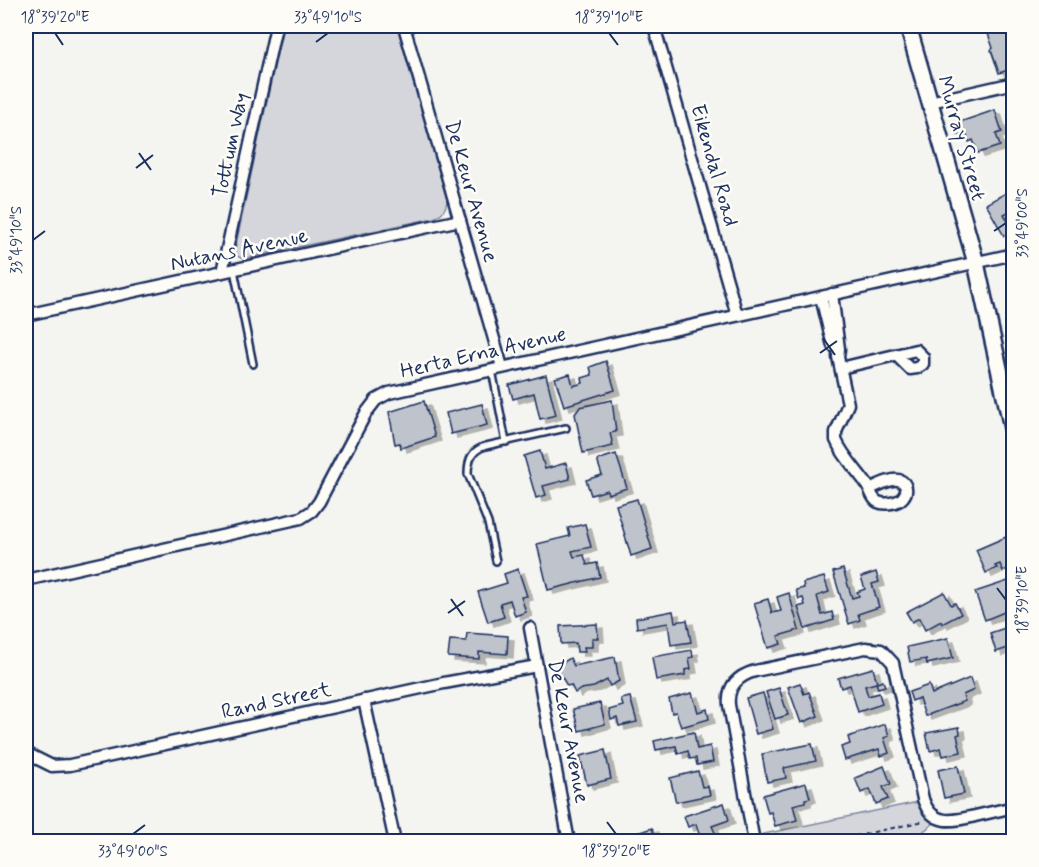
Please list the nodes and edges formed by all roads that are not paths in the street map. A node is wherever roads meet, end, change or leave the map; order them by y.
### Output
1 (276, 26) edge
2 (404, 26) edge
3 (654, 26) edge
4 (908, 26) edge
5 (1014, 83) edge
6 (930, 102) junction
7 (460, 220) junction
8 (1014, 254) edge
9 (976, 263) junction
10 (228, 271) junction
11 (827, 296) junction
12 (26, 315) edge
13 (737, 315) junction
14 (896, 355) dead end
15 (839, 362) junction
16 (253, 364) dead end
17 (497, 368) junction
18 (566, 428) dead end
19 (1014, 437) edge
20 (506, 442) junction
21 (870, 489) dead end
22 (496, 561) dead end
23 (26, 580) edge
24 (530, 628) dead end
25 (537, 666) junction
26 (364, 700) junction
27 (26, 753) edge
28 (1014, 807) edge
29 (395, 842) edge
30 (569, 842) edge
31 (754, 842) edge

1 - 10 street, Tottum Way
2 - 7 street, De Keur Avenue
3 - 13 street, Eikendal Road
4 - 6 street, Murray Street
5 - 6 street
6 - 9 street, Murray Street
7 - 10 street, Nutans Avenue
7 - 17 street, De Keur Avenue
8 - 9 street, Herta Erna Avenue
9 - 11 street, Herta Erna Avenue
9 - 19 street, Murray Street
10 - 12 street, Nutans Avenue
10 - 16 lane
11 - 13 street, Herta Erna Avenue
11 - 15 street
13 - 17 street, Herta Erna Avenue
14 - 15 street
15 - 21 street
17 - 20 lane
17 - 23 street, Herta Erna Avenue
18 - 20 lane
20 - 22 lane
24 - 25 street, De Keur Avenue
25 - 26 street, Rand Street
25 - 30 street, De Keur Avenue
26 - 27 street, Rand Street
26 - 29 street
28 - 31 street

